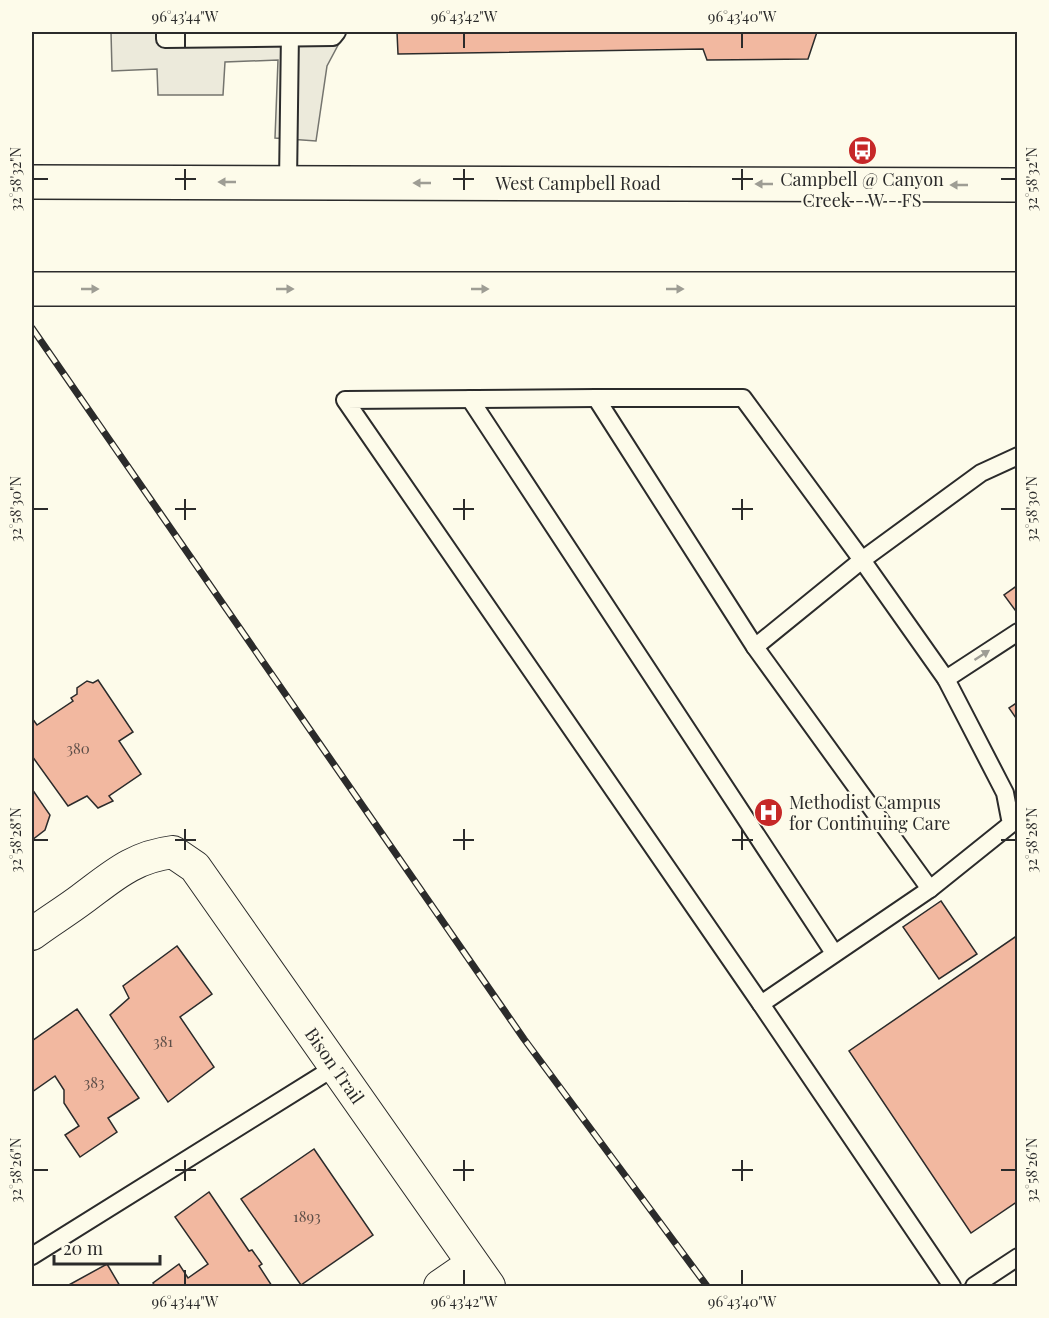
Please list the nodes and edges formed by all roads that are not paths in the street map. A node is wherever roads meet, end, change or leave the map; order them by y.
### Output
1 (165, 32) edge
2 (337, 32) edge
3 (290, 35) edge
4 (32, 182) edge
5 (288, 182) junction
6 (1017, 185) edge
7 (32, 289) edge
8 (1017, 289) edge
9 (596, 398) junction
10 (470, 399) junction
11 (1017, 456) edge
12 (862, 560) junction
13 (1017, 632) edge
14 (755, 647) junction
15 (946, 679) junction
16 (930, 890) junction
17 (32, 934) edge
18 (834, 953) junction
19 (761, 1004) junction
20 (335, 1067) junction
21 (32, 1256) edge
22 (1017, 1257) edge
23 (481, 1275) edge
24 (440, 1287) edge
25 (952, 1287) edge
26 (974, 1287) edge

1 - 3 lane
2 - 3 lane
3 - 5 lane
5 -> 4 main road, West Campbell Road
6 -> 5 main road, West Campbell Road
7 -> 8 main road
9 - 10 lane
9 - 12 lane
9 - 14 lane
10 - 18 lane
10 - 19 lane
11 - 12 lane
12 - 14 lane
12 - 15 lane
15 -> 13 lane
14 - 16 lane
15 - 16 lane
16 - 18 lane
17 - 20 street, Bison Trail
18 - 19 lane
19 - 25 lane
20 - 21 lane
20 - 23 street, Bison Trail
22 - 26 lane
23 - 24 street

